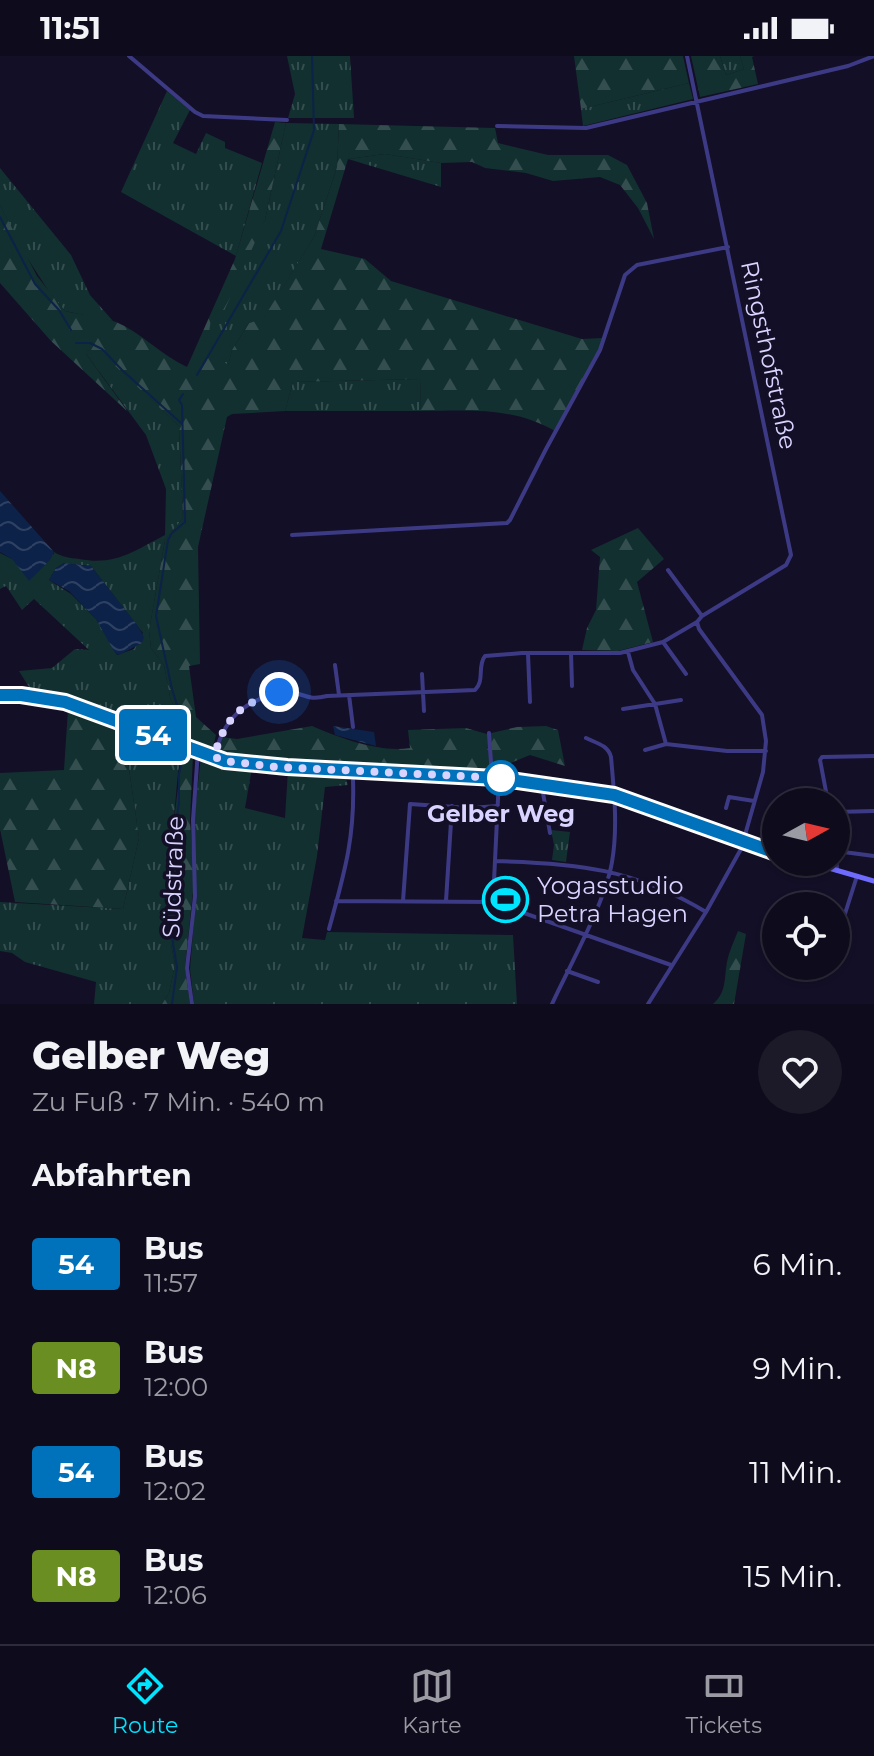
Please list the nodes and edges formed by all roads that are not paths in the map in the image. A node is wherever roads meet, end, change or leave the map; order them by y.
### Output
1 (129, 56) edge
2 (687, 56) edge
3 (874, 56) edge
4 (697, 102) junction
5 (287, 120) dead end
6 (497, 126) dead end
7 (728, 247) junction
8 (292, 535) dead end
9 (668, 570) dead end
10 (702, 616) junction
11 (697, 622) junction
12 (663, 642) junction
13 (628, 652) junction
14 (571, 653) junction
15 (528, 654) junction
16 (335, 665) dead end
17 (422, 674) dead end
18 (686, 674) dead end
19 (572, 686) dead end
20 (423, 693) junction
21 (0, 695) edge
22 (339, 695) junction
23 (349, 695) junction
24 (681, 700) dead end
25 (530, 702) dead end
26 (655, 704) junction
27 (623, 709) dead end
28 (424, 711) dead end
29 (353, 727) dead end
30 (489, 733) dead end
31 (586, 738) dead end
32 (666, 744) junction
33 (645, 750) dead end
34 (198, 751) junction
35 (766, 751) junction
36 (874, 756) edge
37 (214, 757) junction
38 (496, 778) junction
39 (353, 780) dead end
40 (544, 784) junction
41 (825, 788) edge
42 (614, 795) junction
43 (755, 802) junction
44 (452, 806) junction
45 (498, 806) junction
46 (726, 808) dead end
47 (874, 811) edge
48 (850, 812) edge
49 (550, 833) dead end
50 (742, 843) junction
51 (762, 849) edge
52 (850, 853) edge
53 (874, 856) edge
54 (495, 861) junction
55 (610, 870) junction
56 (850, 874) edge
57 (857, 876) junction
58 (874, 881) edge
59 (850, 898) edge
60 (336, 901) junction
61 (403, 901) junction
62 (446, 901) junction
63 (493, 902) junction
64 (706, 912) junction
65 (329, 929) dead end
66 (584, 934) junction
67 (672, 966) junction
68 (567, 971) junction
69 (598, 982) dead end
70 (652, 998) junction
71 (192, 1004) edge
72 (552, 1004) edge
73 (648, 1004) edge
74 (657, 1004) edge

1 - 5 street
2 - 4 street, Ringsthofstraße
3 - 4 street
4 - 6 street
4 - 7 street, Ringsthofstraße
7 - 8 street
7 - 10 street, Ringsthofstraße
9 - 10 street
10 - 11 street, Ringsthofstraße
11 - 12 street, Ringsthofstraße
11 - 35 street
12 - 13 street, Ringsthofstraße
12 - 18 street
13 - 14 street, Ringsthofstraße
13 - 26 street
14 - 15 street, Ringsthofstraße
14 - 19 street
15 - 20 street, Ringsthofstraße
15 - 25 street
16 - 22 street
17 - 20 street
20 - 23 street
20 - 28 street
21 - 34 main road
22 - 23 street
22 - 37 street
23 - 29 street
24 - 26 street
26 - 27 street
26 - 32 street
30 - 38 street
31 - 42 street
32 - 33 street
32 - 35 street
34 - 37 main road
34 - 71 street, Südstraße
35 - 43 street
36 - 41 street
37 - 38 main road
38 - 40 main road
38 - 45 street
39 - 60 street
40 - 42 main road
40 - 49 street
42 - 50 main road
42 - 55 street
43 - 46 street
43 - 50 street
44 - 45 street
44 - 61 street
44 - 62 street
45 - 54 street
47 - 48 street
50 - 51 main road
50 - 64 street
52 - 53 street
54 - 55 street
54 - 63 street
55 - 64 street
55 - 66 street
56 - 57 main road
57 - 58 main road
57 - 59 street
60 - 61 street
60 - 65 street
61 - 62 street
62 - 63 street
63 - 66 street
64 - 67 street
66 - 67 street
66 - 68 street
67 - 70 street
68 - 69 street
68 - 72 street
70 - 73 street
70 - 74 street

